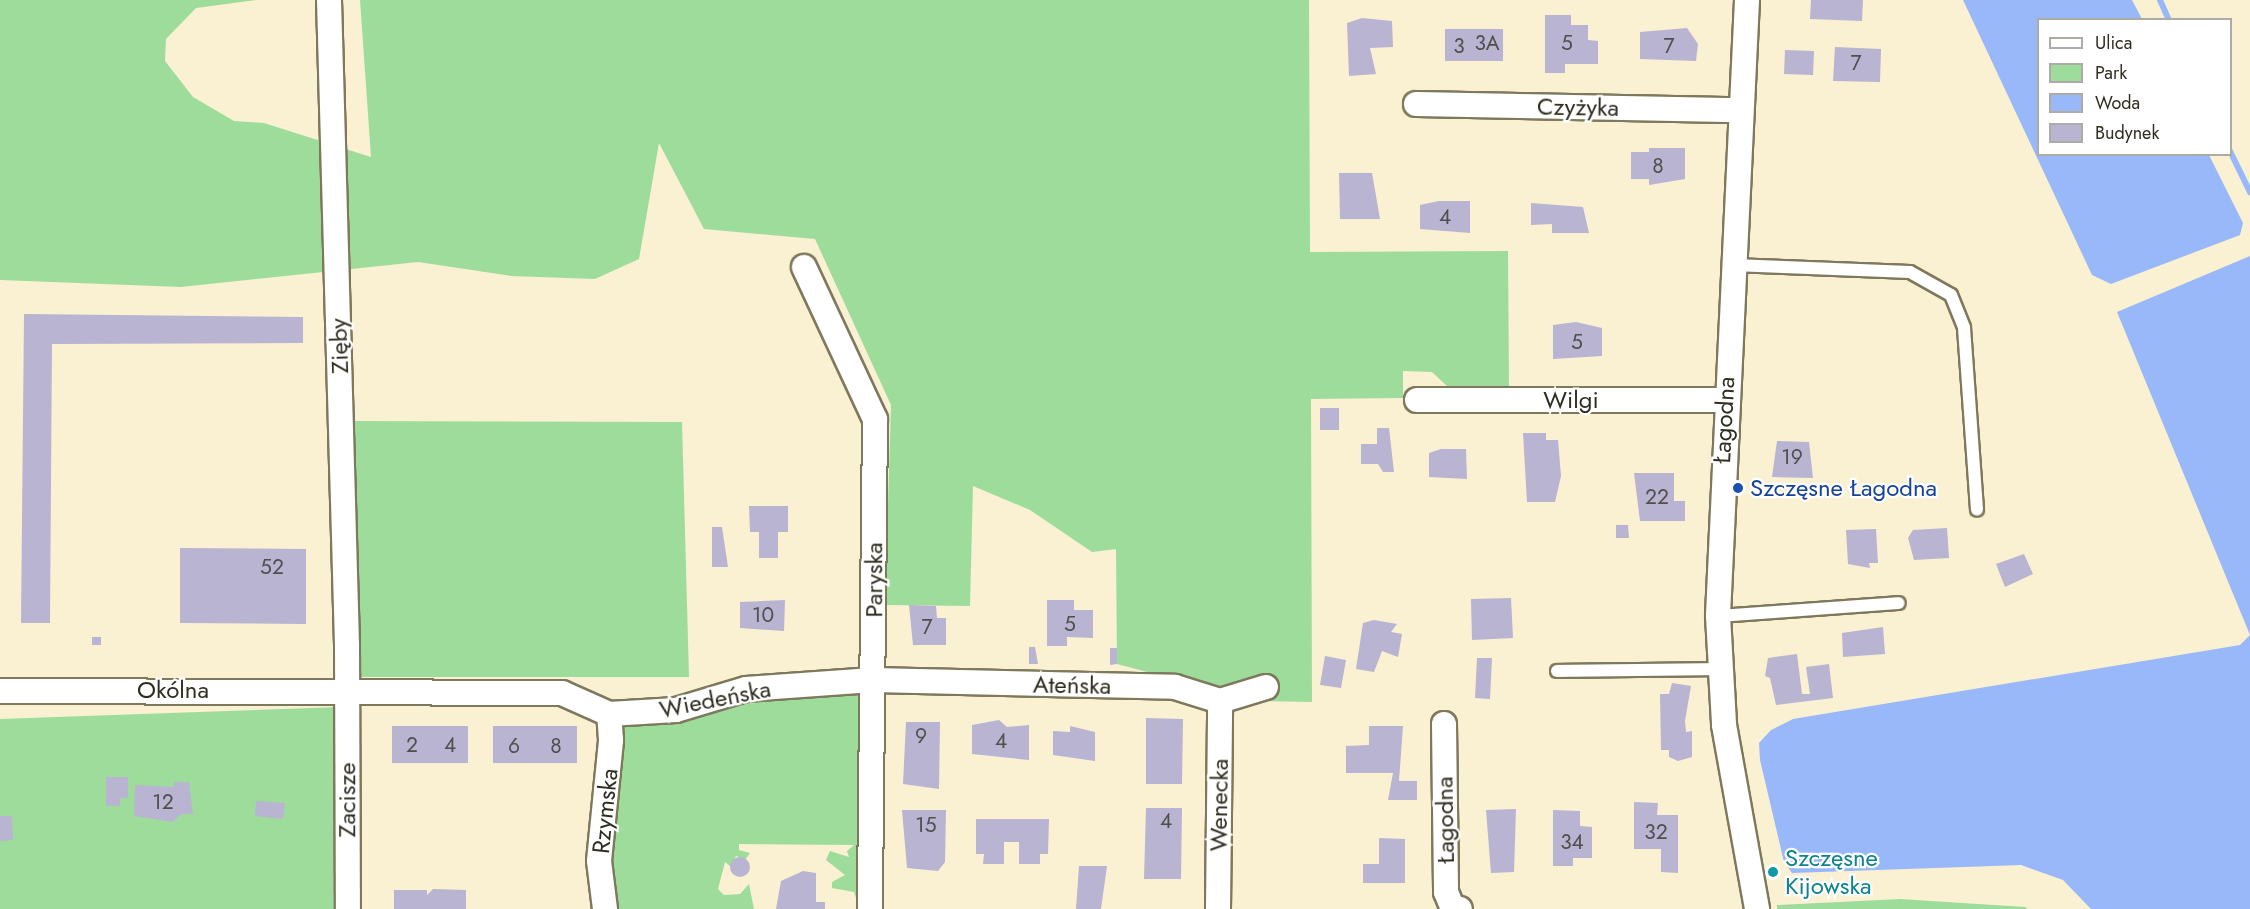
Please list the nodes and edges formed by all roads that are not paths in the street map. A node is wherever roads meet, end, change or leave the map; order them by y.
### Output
1 (329, 0) edge
2 (1747, 0) edge
3 (1416, 104) dead end
4 (1740, 110) junction
5 (1733, 265) junction
6 (804, 267) dead end
7 (1417, 400) dead end
8 (1725, 400) junction
9 (1977, 510) dead end
10 (1899, 603) dead end
11 (1718, 616) junction
12 (1718, 669) junction
13 (1557, 671) dead end
14 (873, 680) junction
15 (1266, 687) dead end
16 (0, 691) edge
17 (347, 692) junction
18 (1220, 701) junction
19 (609, 714) junction
20 (1444, 724) dead end
21 (348, 909) edge
22 (605, 909) edge
23 (870, 909) edge
24 (1218, 909) edge
25 (1460, 909) edge
26 (1757, 909) edge

1 - 17 street, Zięby
2 - 4 street, Łagodna
3 - 4 street, Czyżyka
4 - 5 street, Łagodna
5 - 8 street, Łagodna
5 - 9 lane
6 - 14 street, Paryska
7 - 8 street, Wilgi
8 - 11 street, Łagodna
10 - 11 lane
11 - 12 street, Łagodna
12 - 13 lane
12 - 26 street, Łagodna
14 - 18 street, Ateńska
14 - 19 street, Wiedeńska
14 - 23 street, Paryska
15 - 18 street
16 - 17 street, Okólna
17 - 19 street
17 - 21 street, Zacisze
18 - 24 street, Wenecka
19 - 22 street, Rzymska
20 - 25 street, Łagodna

